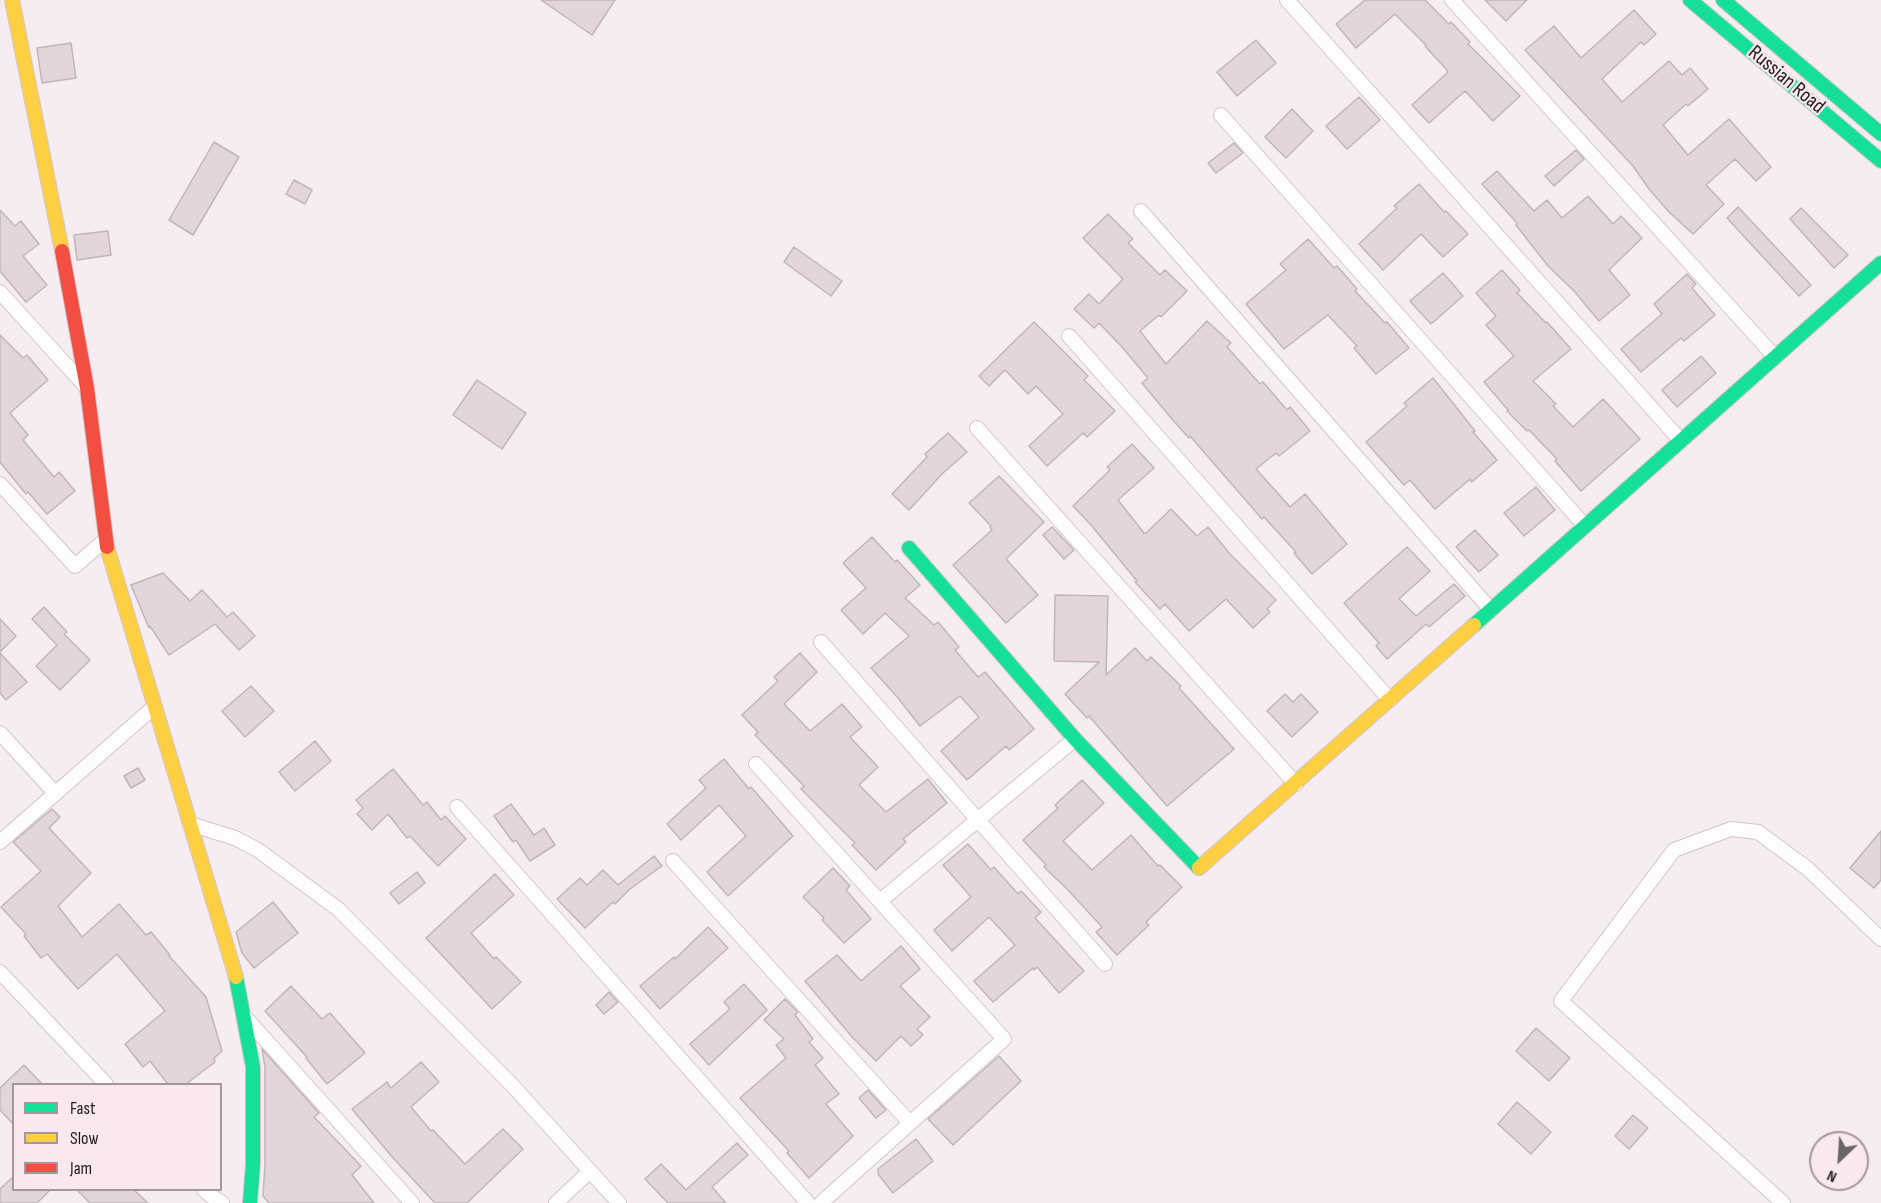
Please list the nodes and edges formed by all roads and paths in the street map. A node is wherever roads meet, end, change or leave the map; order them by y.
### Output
1 (12, 0) edge
2 (1287, 0) edge
3 (1452, 0) edge
4 (1690, 0) edge
5 (1723, 0) edge
6 (1221, 115) dead end
7 (1881, 134) edge
8 (1881, 161) edge
9 (1141, 211) dead end
10 (1881, 262) edge
11 (0, 292) edge
12 (1069, 336) dead end
13 (1775, 357) junction
14 (87, 388) junction
15 (977, 428) dead end
16 (1680, 441) junction
17 (0, 484) edge
18 (1585, 526) junction
19 (105, 540) junction
20 (909, 548) dead end
21 (1491, 610) junction
22 (821, 642) dead end
23 (1390, 700) junction
24 (154, 707) junction
25 (0, 733) edge
26 (1075, 739) junction
27 (756, 764) dead end
28 (1296, 784) junction
29 (55, 793) junction
30 (457, 807) dead end
31 (978, 820) junction
32 (190, 824) junction
33 (0, 842) edge
34 (673, 861) dead end
35 (880, 901) junction
36 (1881, 939) edge
37 (1105, 964) dead end
38 (0, 972) edge
39 (243, 1016) junction
40 (105, 1083) edge
41 (910, 1123) junction
42 (590, 1171) junction
43 (205, 1191) edge
44 (222, 1203) edge
45 (250, 1203) edge
46 (412, 1203) edge
47 (556, 1203) edge
48 (619, 1203) edge
49 (808, 1203) edge
50 (821, 1203) edge
51 (1783, 1203) edge

1 - 14 street
2 - 16 street
3 - 13 street
4 - 8 street, Russian Road
5 - 7 street, Russian Road
6 - 18 street
9 - 21 street
10 - 13 street
11 - 14 street
12 - 23 street
13 - 16 street
14 - 19 street
15 - 28 street
16 - 18 street
17 - 19 street
18 - 21 street
19 - 24 street
20 - 26 street
21 - 23 street
22 - 31 street
23 - 28 street
24 - 29 street
24 - 32 street
25 - 29 street
26 - 28 street
26 - 31 street
27 - 35 street
29 - 33 street
30 - 49 street
31 - 35 street
31 - 37 street
32 - 39 street
32 - 42 street
34 - 41 street
35 - 41 street
36 - 51 street
38 - 40 street
39 - 45 street
39 - 46 street
41 - 50 street
42 - 47 street
42 - 48 street
43 - 44 street

